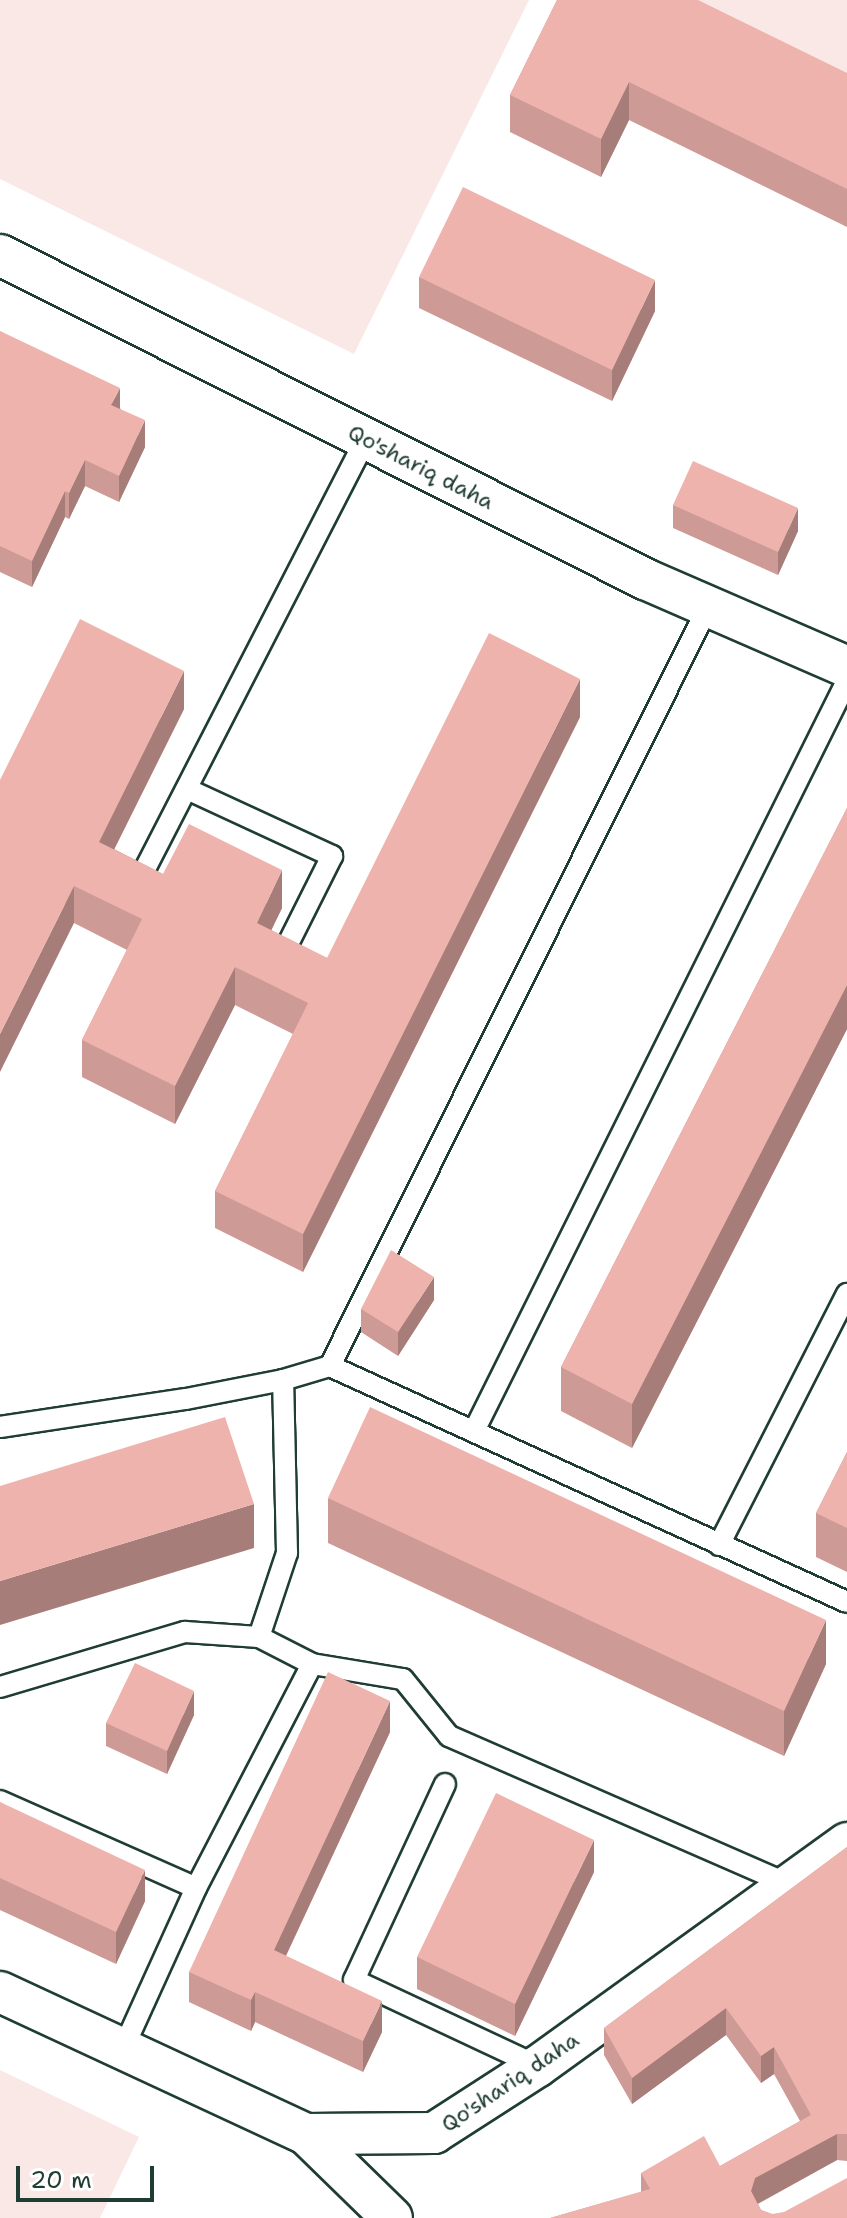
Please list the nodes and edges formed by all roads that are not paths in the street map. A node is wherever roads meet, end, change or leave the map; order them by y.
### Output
1 (0, 255) edge
2 (366, 439) junction
3 (708, 607) junction
4 (847, 667) edge
5 (847, 681) edge
6 (187, 789) junction
7 (145, 869) edge
8 (285, 950) edge
9 (847, 1294) edge
10 (330, 1366) junction
11 (283, 1380) junction
12 (0, 1427) edge
13 (474, 1431) junction
14 (719, 1545) junction
15 (847, 1602) edge
16 (259, 1637) junction
17 (312, 1664) junction
18 (0, 1687) edge
19 (445, 1784) dead end
20 (0, 1801) edge
21 (847, 1843) edge
22 (790, 1885) junction
23 (196, 1888) junction
24 (0, 1992) edge
25 (124, 2047) junction
26 (538, 2066) junction
27 (306, 2134) junction
28 (392, 2218) edge

1 - 2 street, Qo'shariq daha
2 - 3 street, Qo'shariq daha
2 - 6 lane
3 - 4 street, Qo'shariq daha
3 - 10 lane
5 - 13 lane
6 - 7 lane
6 - 8 lane
9 - 14 lane
10 - 11 lane
10 - 13 lane
11 - 12 lane
11 - 16 lane
13 - 14 lane
14 - 15 lane
16 - 17 lane
16 - 18 lane
17 - 22 lane
17 - 23 lane
19 - 26 lane
20 - 23 lane
21 - 22 street, Qo'shariq daha
22 - 26 street, Qo'shariq daha
23 - 25 lane
24 - 25 street, Qo'shariq daha
25 - 27 street, Qo'shariq daha
26 - 27 street, Qo'shariq daha
27 - 28 street

